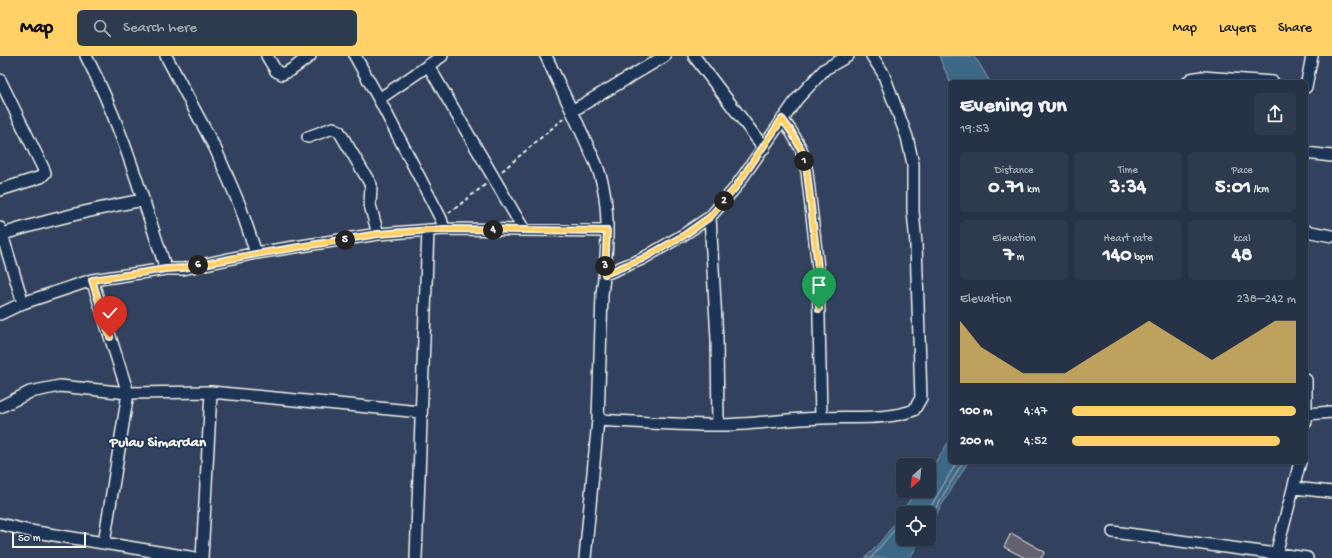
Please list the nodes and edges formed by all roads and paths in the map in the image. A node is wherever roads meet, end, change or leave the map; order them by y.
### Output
1 (86, 56) edge
2 (166, 56) edge
3 (267, 56) edge
4 (310, 56) edge
5 (355, 56) edge
6 (442, 56) edge
7 (546, 56) edge
8 (665, 56) edge
9 (694, 56) edge
10 (848, 56) edge
11 (872, 56) edge
12 (1312, 56) edge
13 (428, 65) junction
14 (0, 80) edge
15 (1190, 80) edge
16 (1245, 80) edge
17 (1307, 80) edge
18 (4, 99) edge
19 (379, 99) junction
20 (572, 111) junction
21 (782, 119) junction
22 (308, 137) dead end
23 (764, 148) junction
24 (1308, 153) edge
25 (1332, 156) edge
26 (494, 178) junction
27 (0, 190) edge
28 (143, 200) junction
29 (710, 217) junction
30 (442, 224) junction
31 (428, 230) junction
32 (524, 230) junction
33 (607, 231) junction
34 (1308, 231) edge
35 (1, 232) edge
36 (378, 234) junction
37 (1332, 236) edge
38 (256, 254) junction
39 (166, 269) junction
40 (605, 274) junction
41 (92, 280) junction
42 (23, 303) junction
43 (0, 314) edge
44 (211, 392) junction
45 (128, 393) junction
46 (0, 407) edge
47 (422, 412) junction
48 (1332, 412) edge
49 (821, 418) junction
50 (1308, 418) edge
51 (598, 420) junction
52 (718, 425) junction
53 (1300, 464) edge
54 (1294, 488) junction
55 (1332, 492) edge
56 (0, 524) edge
57 (1114, 532) dead end
58 (104, 543) junction
59 (1276, 556) edge
60 (195, 558) edge
61 (202, 558) edge
62 (416, 558) edge
63 (585, 558) edge
64 (1307, 558) edge

1 - 28 street
2 - 38 street
3 - 4 street
5 - 19 street
6 - 13 street
7 - 20 street
8 - 20 street
9 - 23 street
10 - 21 street
11 - 49 street
12 - 17 street
13 - 19 street
13 - 26 street
14 - 18 street
15 - 16 street
18 - 27 street
19 - 30 street
20 - 26 path
20 - 33 street
21 - 23 street
21 - 49 street
22 - 36 street
23 - 29 street
24 - 25 street
26 - 30 path
26 - 32 street
28 - 35 street
28 - 39 street
29 - 40 street
29 - 52 street
30 - 31 street
30 - 32 street
31 - 36 street
31 - 47 street
32 - 33 street
33 - 40 street
34 - 37 street
35 - 42 street
36 - 38 street
38 - 39 street
39 - 41 street
40 - 51 street
41 - 42 street
41 - 45 street
42 - 43 street
44 - 45 street
44 - 47 street
44 - 61 street
45 - 46 street
45 - 58 street
47 - 62 street
48 - 50 street
49 - 52 street
51 - 52 street
51 - 63 street
53 - 54 street
54 - 55 street
54 - 59 street
56 - 58 street
57 - 59 street
58 - 60 street
59 - 64 street

